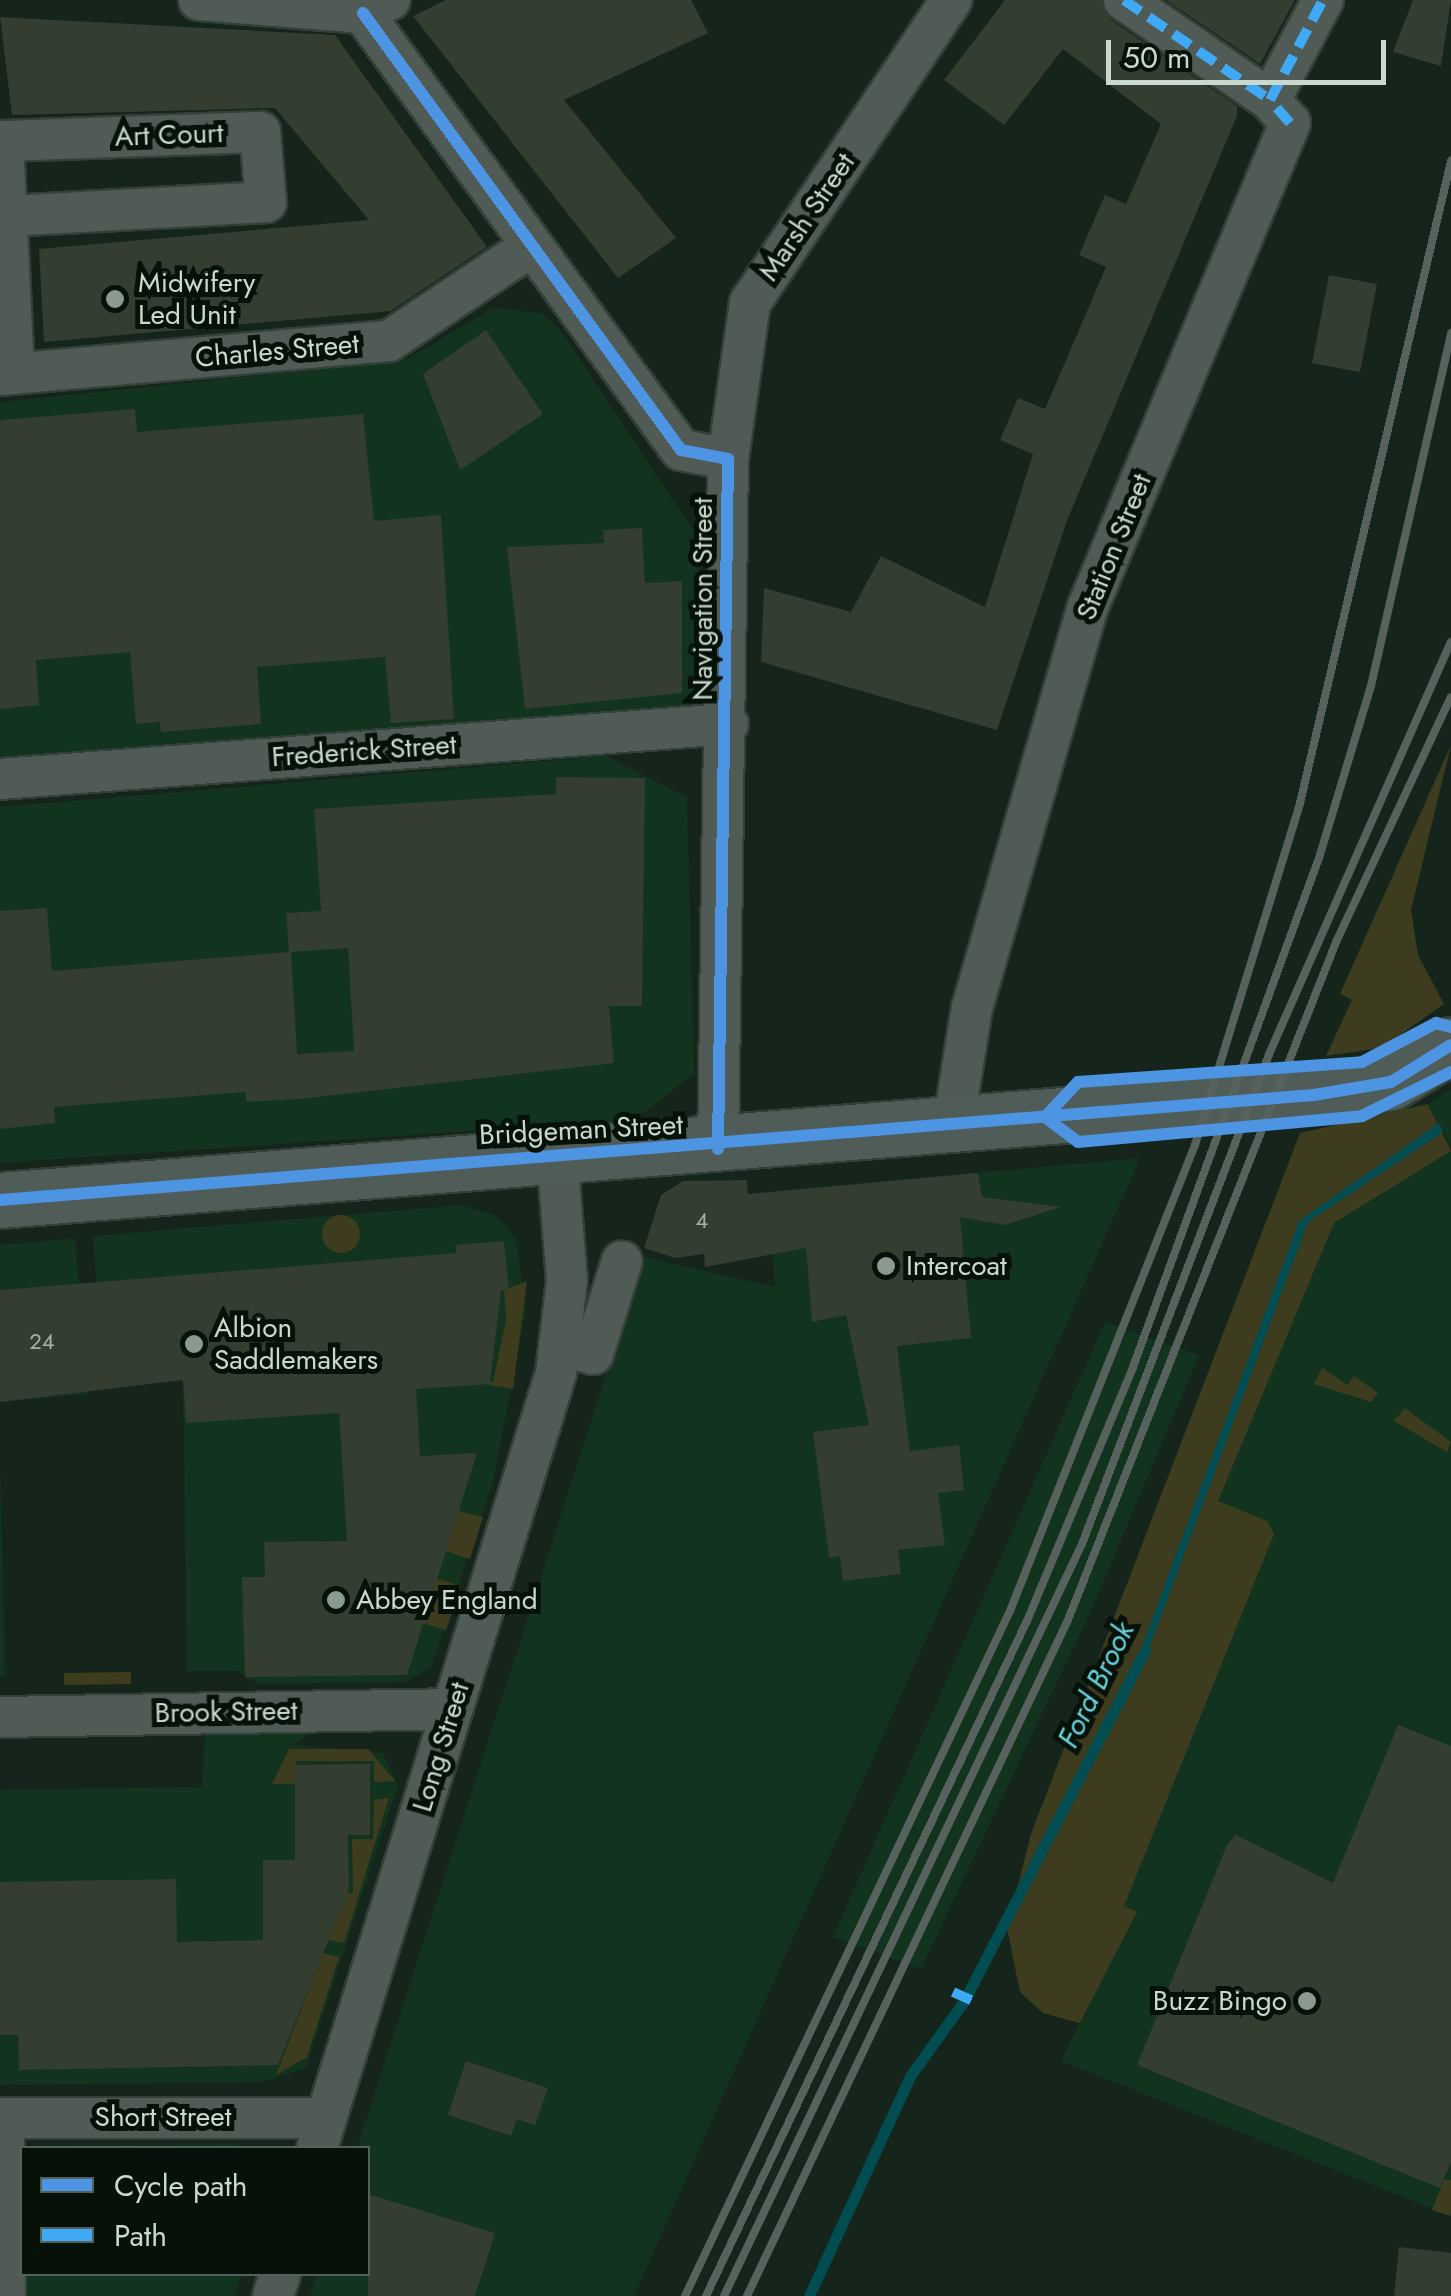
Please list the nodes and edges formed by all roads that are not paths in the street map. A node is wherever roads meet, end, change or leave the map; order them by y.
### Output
1 (199, 0) edge
2 (952, 0) edge
3 (1124, 0) edge
4 (1322, 0) edge
5 (376, 6) edge
6 (1280, 111) junction
7 (6, 216) junction
8 (527, 249) junction
9 (7, 375) edge
10 (728, 459) junction
11 (728, 724) junction
12 (0, 779) edge
13 (1451, 1045) edge
14 (953, 1126) junction
15 (718, 1148) junction
16 (557, 1154) junction
17 (0, 1200) edge
18 (622, 1261) dead end
19 (559, 1345) junction
20 (452, 1708) junction
21 (0, 1717) edge
22 (2, 2118) edge
23 (322, 2133) edge
24 (5, 2296) edge

1 - 5 street
2 - 10 street, Marsh Street
3 - 6 street
4 - 6 street, Station Street
5 - 8 street, Navigation Street
6 - 14 street, Station Street
7 - 7 street, Art Court
7 - 9 street, Art Court
8 - 9 street, Charles Street
8 - 10 street, Navigation Street
10 - 11 street, Navigation Street
11 - 12 street, Frederick Street
11 - 15 street, Navigation Street
13 - 14 street, Bridgeman Street
14 - 15 street, Bridgeman Street
15 - 16 street, Bridgeman Street
16 - 17 street, Bridgeman Street
16 - 19 street, Long Street
18 - 19 street
19 - 20 street, Long Street
20 - 21 street, Brook Street
20 - 23 street, Long Street
22 - 23 street, Short Street
22 - 24 street

